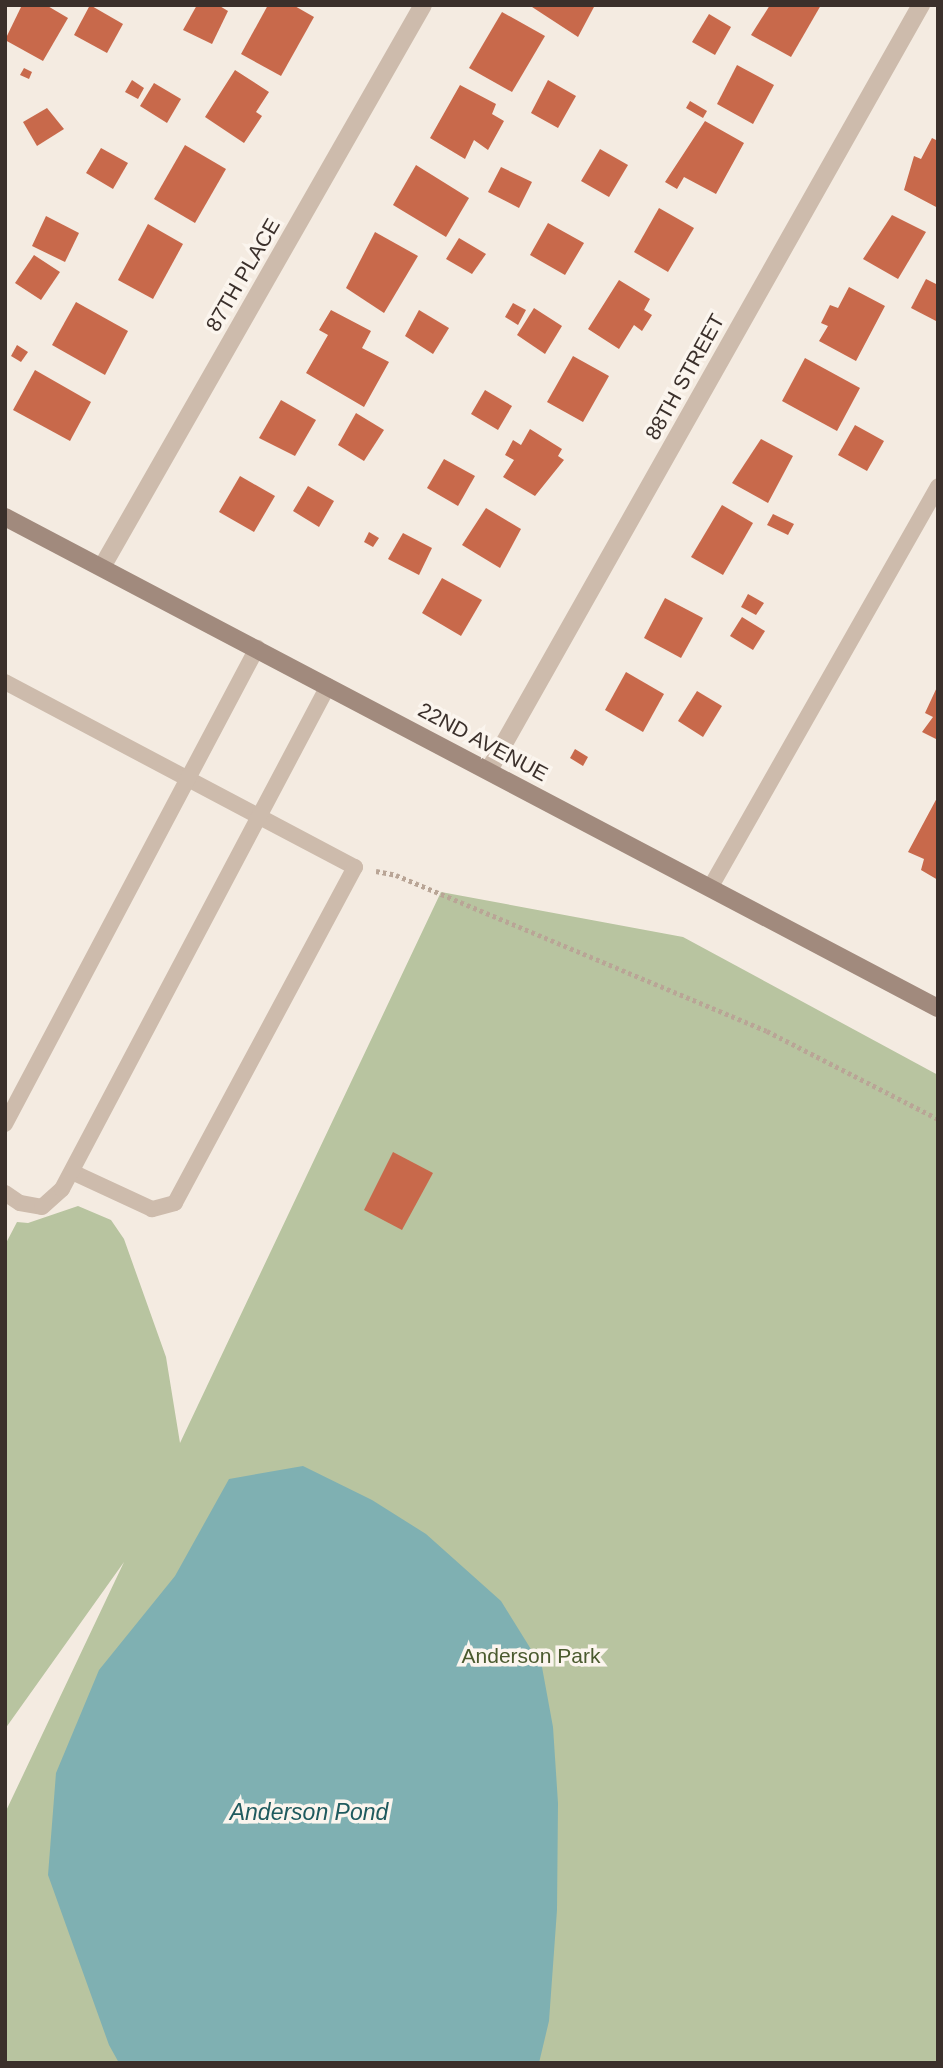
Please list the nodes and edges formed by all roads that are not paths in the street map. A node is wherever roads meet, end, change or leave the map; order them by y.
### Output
1 (423, 5) edge
2 (921, 5) edge
3 (938, 486) edge
4 (5, 517) edge
5 (102, 566) junction
6 (257, 648) junction
7 (5, 682) edge
8 (328, 686) junction
9 (489, 770) junction
10 (189, 776) junction
11 (261, 815) junction
12 (710, 888) junction
13 (938, 1008) edge
14 (5, 1124) edge
15 (72, 1172) junction
16 (5, 1193) edge

1 - 5 street, 87TH PLACE
2 - 9 street, 88TH STREET
3 - 12 lane
4 - 5 street, 22ND AVENUE
5 - 6 street, 22ND AVENUE
6 - 8 street, 22ND AVENUE
6 - 10 lane
7 - 10 lane
8 - 9 street, 22ND AVENUE
8 - 11 lane
9 - 12 street, 22ND AVENUE
10 - 11 lane
10 - 14 lane
11 - 15 lane
11 - 15 lane
12 - 13 street, 22ND AVENUE
15 - 16 lane

